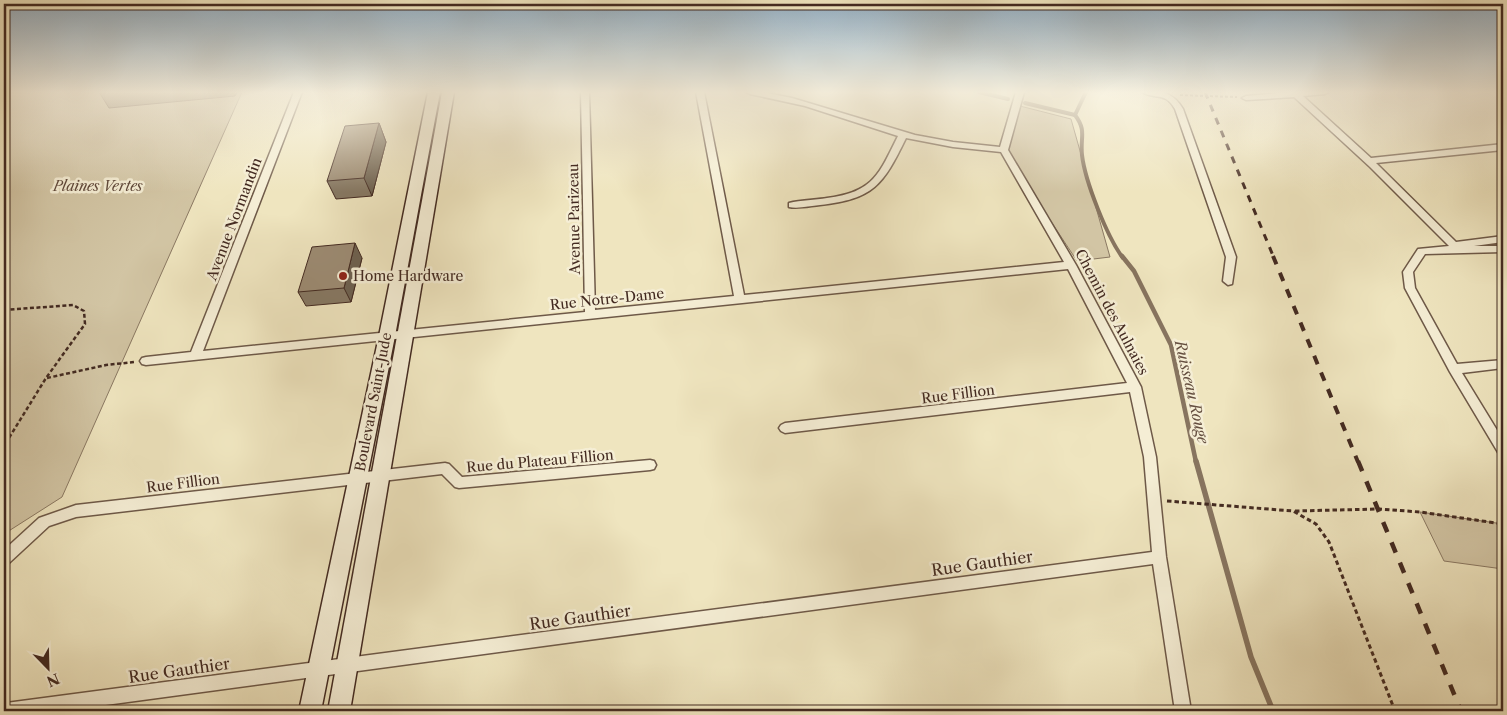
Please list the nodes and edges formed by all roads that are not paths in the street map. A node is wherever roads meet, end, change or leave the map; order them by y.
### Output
1 (285, 125) edge
2 (428, 125) edge
3 (442, 125) edge
4 (586, 125) edge
5 (706, 125) edge
6 (876, 125) edge
7 (1011, 125) edge
8 (1185, 125) edge
9 (1330, 125) edge
10 (903, 134) junction
11 (1503, 147) edge
12 (1004, 150) junction
13 (1368, 161) junction
14 (792, 205) dead end
15 (1503, 239) edge
16 (1456, 248) junction
17 (1503, 249) edge
18 (1071, 265) junction
19 (1228, 281) dead end
20 (740, 300) junction
21 (590, 316) junction
22 (405, 334) junction
23 (387, 336) junction
24 (195, 356) junction
25 (146, 361) road end
26 (1503, 364) edge
27 (1454, 368) junction
28 (1135, 386) junction
29 (785, 428) dead end
30 (1503, 450) edge
31 (650, 465) dead end
32 (380, 475) junction
33 (358, 478) junction
34 (1160, 557) junction
35 (4, 559) edge
36 (348, 665) junction
37 (319, 668) junction
38 (6, 711) edge
39 (310, 711) edge
40 (340, 711) edge
41 (1183, 711) edge

1 - 24 street, Avenue Normandin
2 - 23 street, Boulevard Saint-Jude
3 - 22 street, Boulevard Saint-Jude
4 - 21 street, Avenue Parizeau
5 - 20 street
6 - 10 street
7 - 12 street
8 - 19 street
9 - 13 street
10 - 12 street
10 - 14 street
11 - 13 street
12 - 18 street, Chemin des Aulnaies
13 - 16 street
15 - 16 street
16 - 17 street
16 - 27 street
18 - 20 street, Rue Notre-Dame
18 - 28 street, Chemin des Aulnaies
20 - 21 street, Rue Notre-Dame
21 - 22 street, Rue Notre-Dame
22 - 23 street, Rue Notre-Dame
22 - 32 street, Boulevard Saint-Jude
23 - 24 street, Rue Notre-Dame
23 - 33 street, Boulevard Saint-Jude
24 - 25 street, Rue Notre-Dame
26 - 27 street
27 - 30 street
28 - 29 street, Rue Fillion
28 - 34 street, Chemin des Aulnaies
31 - 32 street, Rue du Plateau Fillion
32 - 33 street, Rue Fillion
32 - 36 street, Boulevard Saint-Jude
33 - 35 street, Rue Fillion
33 - 37 street, Boulevard Saint-Jude
34 - 36 street, Rue Gauthier
34 - 41 street, Chemin des Aulnaies
36 - 37 street, Rue Gauthier
36 - 40 street, Boulevard Saint-Jude
37 - 38 street, Rue Gauthier
37 - 39 street, Boulevard Saint-Jude

